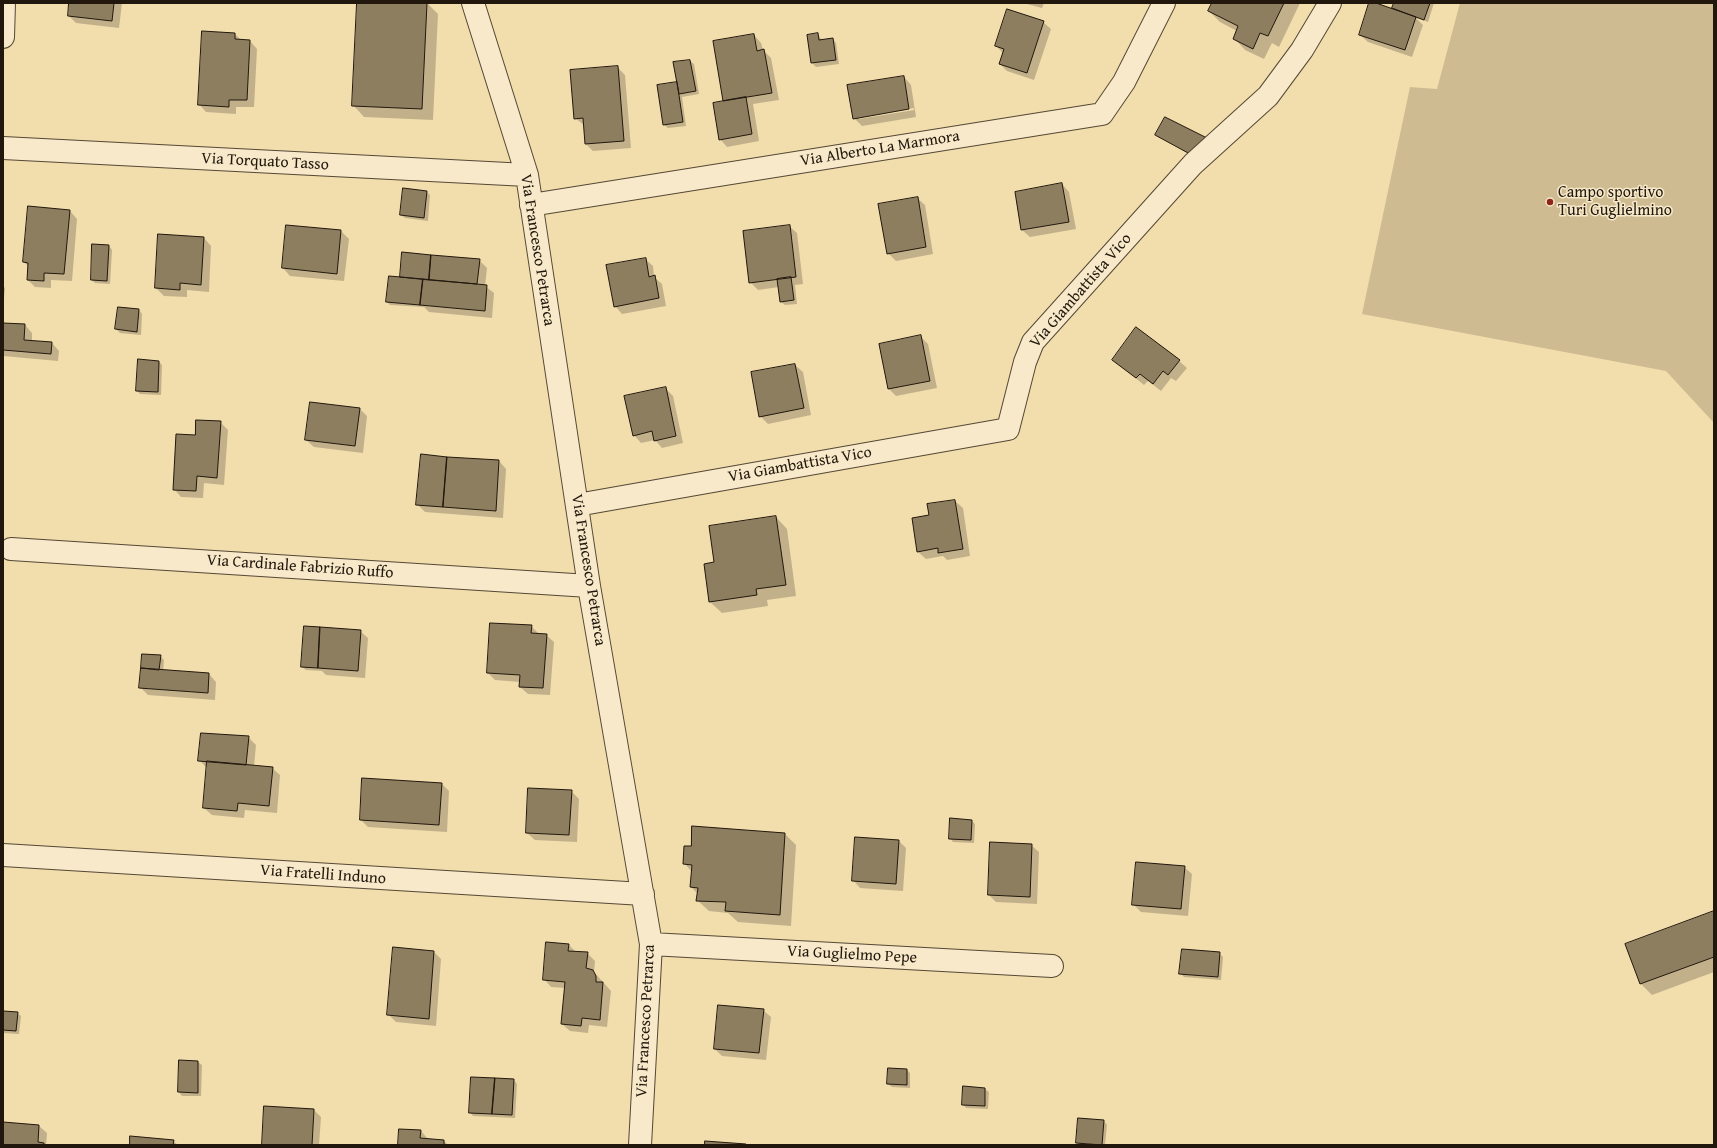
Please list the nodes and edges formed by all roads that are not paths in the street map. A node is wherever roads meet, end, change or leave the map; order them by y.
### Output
1 (4, 3) edge
2 (473, 3) edge
3 (1164, 3) edge
4 (1330, 3) edge
5 (3, 37) edge
6 (3, 148) edge
7 (527, 175) junction
8 (531, 205) junction
9 (577, 505) junction
10 (11, 548) dead end
11 (590, 586) junction
12 (3, 855) edge
13 (643, 894) junction
14 (651, 944) junction
15 (1052, 966) dead end
16 (640, 1145) edge

1 - 5 street
2 - 7 street, Via Francesco Petrarca
3 - 8 street, Via Alberto La Marmora
4 - 9 street, Via Giambattista Vico
6 - 7 street, Via Torquato Tasso
7 - 8 street, Via Francesco Petrarca
8 - 9 street, Via Francesco Petrarca
9 - 11 street, Via Francesco Petrarca
10 - 11 street, Via Cardinale Fabrizio Ruffo
11 - 13 street, Via Francesco Petrarca
12 - 13 street, Via Fratelli Induno
13 - 14 street, Via Francesco Petrarca
14 - 15 street, Via Guglielmo Pepe
14 - 16 street, Via Francesco Petrarca

